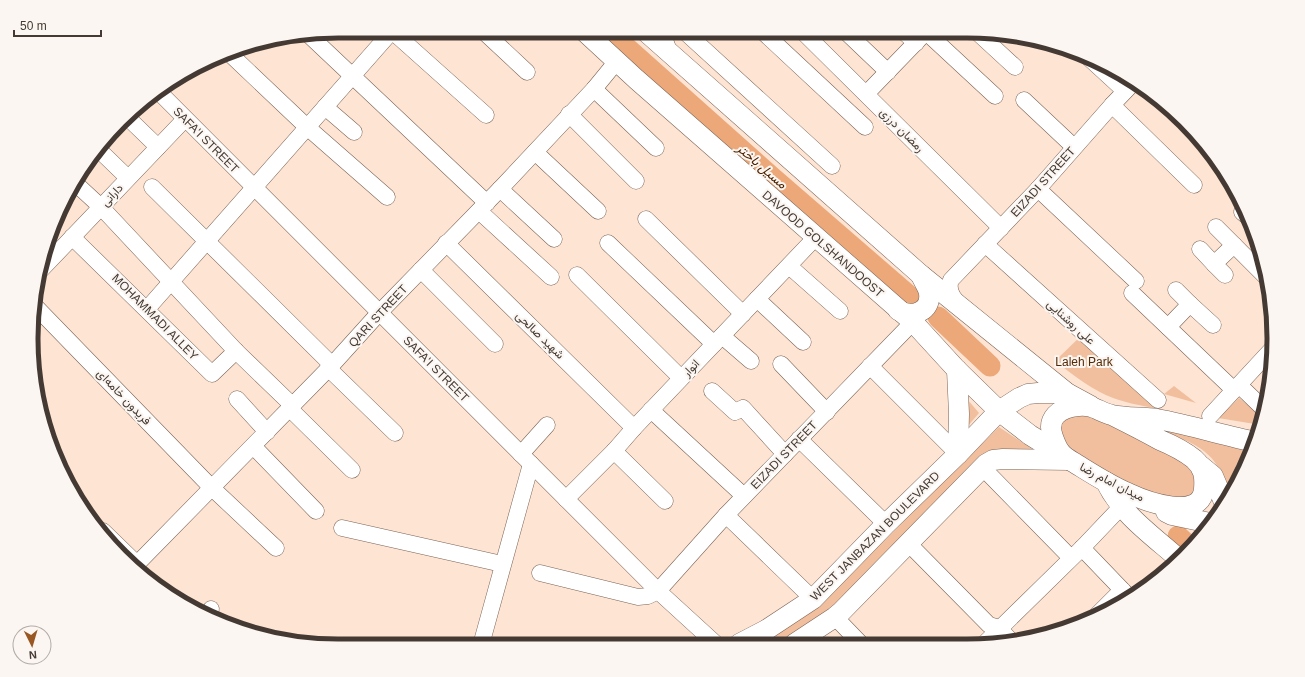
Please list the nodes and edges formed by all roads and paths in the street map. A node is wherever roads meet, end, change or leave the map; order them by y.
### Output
1 (386, 38) edge
2 (400, 38) edge
3 (491, 38) edge
4 (591, 38) edge
5 (653, 38) edge
6 (665, 38) edge
7 (692, 38) edge
8 (770, 38) edge
9 (808, 38) edge
10 (852, 38) edge
11 (920, 38) edge
12 (927, 38) edge
13 (985, 39) edge
14 (314, 40) edge
15 (670, 54) junction
16 (234, 57) edge
17 (617, 62) junction
18 (1015, 67) dead end
19 (527, 72) dead end
20 (888, 72) junction
21 (352, 76) junction
22 (1116, 77) edge
23 (1129, 87) edge
24 (594, 89) junction
25 (866, 94) junction
26 (162, 96) edge
27 (995, 96) dead end
28 (1024, 100) dead end
29 (1112, 105) junction
30 (325, 107) junction
31 (569, 114) junction
32 (486, 115) dead end
33 (185, 119) junction
34 (131, 122) edge
35 (307, 127) junction
36 (865, 127) dead end
37 (354, 132) dead end
38 (158, 147) junction
39 (1074, 147) junction
40 (656, 148) dead end
41 (535, 152) junction
42 (102, 153) edge
43 (832, 166) dead end
44 (128, 178) junction
45 (636, 181) dead end
46 (1194, 185) dead end
47 (79, 187) edge
48 (152, 187) dead end
49 (254, 187) junction
50 (500, 189) junction
51 (1038, 190) junction
52 (386, 197) dead end
53 (101, 207) junction
54 (483, 207) junction
55 (598, 211) dead end
56 (646, 219) dead end
57 (1216, 226) dead end
58 (1001, 228) junction
59 (72, 237) junction
60 (816, 237) junction
61 (554, 239) dead end
62 (206, 241) junction
63 (446, 243) junction
64 (608, 243) dead end
65 (56, 244) edge
66 (985, 244) junction
67 (1234, 245) junction
68 (1200, 249) dead end
69 (50, 254) edge
70 (789, 266) junction
71 (421, 270) junction
72 (1259, 270) edge
73 (578, 275) dead end
74 (921, 276) junction
75 (551, 278) dead end
76 (171, 282) junction
77 (1176, 290) dead end
78 (758, 298) junction
79 (1190, 304) junction
80 (147, 308) junction
81 (840, 311) dead end
82 (40, 312) edge
83 (968, 312) junction
84 (379, 313) junction
85 (743, 314) junction
86 (906, 316) junction
87 (1213, 325) dead end
88 (1168, 328) junction
89 (718, 340) junction
90 (803, 342) dead end
91 (495, 344) dead end
92 (236, 351) junction
93 (1266, 355) edge
94 (751, 361) dead end
95 (781, 364) dead end
96 (330, 366) junction
97 (870, 366) junction
98 (956, 370) junction
99 (681, 378) junction
100 (1236, 387) junction
101 (712, 391) dead end
102 (1067, 393) junction
103 (237, 399) dead end
104 (1158, 400) dead end
105 (1259, 405) edge
106 (1091, 406) junction
107 (291, 407) junction
108 (651, 410) junction
109 (999, 411) junction
110 (827, 412) junction
111 (1112, 415) junction
112 (1210, 416) dead end
113 (547, 426) dead end
114 (634, 428) junction
115 (267, 432) junction
116 (395, 433) dead end
117 (799, 439) junction
118 (1249, 441) edge
119 (253, 446) junction
120 (614, 451) junction
121 (785, 454) junction
122 (958, 454) junction
123 (1066, 458) junction
124 (526, 459) junction
125 (1200, 466) junction
126 (982, 468) junction
127 (352, 470) dead end
128 (1106, 482) junction
129 (211, 487) junction
130 (744, 496) junction
131 (1222, 497) edge
132 (566, 499) junction
133 (665, 501) dead end
134 (1156, 503) junction
135 (1121, 507) junction
136 (316, 511) dead end
137 (726, 515) junction
138 (1204, 522) edge
139 (886, 524) junction
140 (342, 528) dead end
141 (908, 542) junction
142 (276, 548) dead end
143 (1076, 553) junction
144 (1175, 555) edge
145 (138, 563) edge
146 (502, 564) junction
147 (540, 573) dead end
148 (658, 590) junction
149 (1125, 594) edge
150 (813, 599) junction
151 (835, 617) junction
152 (999, 628) junction
153 (1006, 636) edge
154 (990, 638) edge
155 (482, 639) edge
156 (711, 639) edge
157 (749, 639) edge
158 (802, 639) edge
159 (856, 639) edge

1 - 21 street
2 - 32 street
3 - 19 street
4 - 17 main road, DAVOOD GOLSHANDOOST
5 - 15 main road
6 - 15 street
7 - 43 street
8 - 36 street
9 - 25 street, رمضان درزی
10 - 20 street
11 - 20 street
12 - 27 street
13 - 18 street
14 - 21 street
15 - 74 main road
16 - 35 street
17 - 24 street, QARI STREET
17 - 60 main road, DAVOOD GOLSHANDOOST
20 - 25 street
21 - 30 street
21 - 54 street
22 - 23 street
23 - 29 street, EIZADI STREET
24 - 31 street, QARI STREET
24 - 40 street
25 - 58 street, رمضان درزی
26 - 33 street, SAFA'I STREET
28 - 39 street
29 - 39 street, EIZADI STREET
29 - 46 street
30 - 35 street
30 - 37 street
31 - 41 street, QARI STREET
31 - 45 street
33 - 38 street, دارانی
33 - 49 street, SAFA'I STREET
34 - 38 street
35 - 49 street
35 - 52 street
38 - 44 street, دارانی
39 - 51 street, EIZADI STREET
41 - 50 street, QARI STREET
41 - 55 street
42 - 44 street
44 - 53 street, دارانی
47 - 53 street
48 - 62 street
49 - 62 street
49 - 84 street, SAFA'I STREET
50 - 54 street, QARI STREET
50 - 61 street
51 - 58 street, EIZADI STREET
51 - 88 street
53 - 59 street, دارانی
53 - 76 street
54 - 63 street, QARI STREET
54 - 75 street
56 - 85 street
57 - 67 street
58 - 66 street, EIZADI STREET
59 - 65 street, دارانی
59 - 80 street, MOHAMMADI ALLEY
60 - 70 street, انوار
60 - 86 main road, DAVOOD GOLSHANDOOST
62 - 76 street
62 - 96 street
63 - 71 street, QARI STREET
63 - 114 street, شهید صالحی
64 - 89 street
65 - 69 street, دارانی
66 - 83 street, EIZADI STREET
66 - 104 street, علی روشنایی
67 - 68 street
67 - 72 street
70 - 78 street, انوار
70 - 81 street
71 - 84 street, QARI STREET
71 - 91 street
73 - 99 street
74 - 83 main road
74 - 86 main road
76 - 80 street
76 - 92 street
77 - 79 street
78 - 85 street, انوار
78 - 90 street
79 - 87 street
79 - 88 street
80 - 92 street, MOHAMMADI ALLEY
82 - 129 street, فریدون خامه‌ای
83 - 102 main road
84 - 96 street, QARI STREET
84 - 124 street, SAFA'I STREET
85 - 89 street, انوار
86 - 97 street, EIZADI STREET
86 - 98 main road, DAVOOD GOLSHANDOOST
88 - 100 street
89 - 94 street
89 - 99 street, انوار
92 - 107 street
93 - 100 street
95 - 110 street
96 - 107 street, QARI STREET
96 - 116 street
97 - 110 street, EIZADI STREET
97 - 122 street
98 - 109 main road, DAVOOD GOLSHANDOOST
98 - 122 main road
99 - 108 street, انوار
100 - 105 street
100 - 112 street
101 - 121 street
102 - 106 main road
102 - 109 main road, WEST JANBAZAN BOULEVARD
103 - 115 street
106 - 111 main road
106 - 123 main road
107 - 115 street, QARI STREET
107 - 127 street
108 - 114 street, انوار
108 - 130 street
109 - 122 main road, WEST JANBAZAN BOULEVARD
109 - 123 main road, DAVOOD GOLSHANDOOST
110 - 117 street, EIZADI STREET
111 - 118 main road
111 - 125 main road
113 - 124 street
114 - 120 street, انوار
115 - 119 street, QARI STREET
117 - 121 street, EIZADI STREET
117 - 139 street
119 - 129 street, QARI STREET
119 - 136 street
120 - 132 street, انوار
120 - 133 street
121 - 130 street, EIZADI STREET
122 - 139 main road, WEST JANBAZAN BOULEVARD
123 - 126 main road
123 - 128 main road, میدان امام رضا
124 - 132 street, SAFA'I STREET
124 - 146 street
125 - 131 main road
125 - 134 main road, میدان امام رضا
126 - 141 main road
126 - 143 street
128 - 134 main road, میدان امام رضا
128 - 135 main road
129 - 142 street, فریدون خامه‌ای
129 - 145 street, QARI STREET
130 - 137 street, EIZADI STREET
132 - 148 street, SAFA'I STREET
134 - 138 main road
135 - 143 street
135 - 144 main road
137 - 148 street, EIZADI STREET
137 - 150 street
139 - 150 main road, WEST JANBAZAN BOULEVARD
140 - 146 street
141 - 151 main road
141 - 152 street
143 - 149 street
143 - 152 street
146 - 155 street
147 - 148 street
148 - 156 street, SAFA'I STREET
150 - 157 main road, WEST JANBAZAN BOULEVARD
151 - 158 main road
151 - 159 street
152 - 153 street
152 - 154 street

